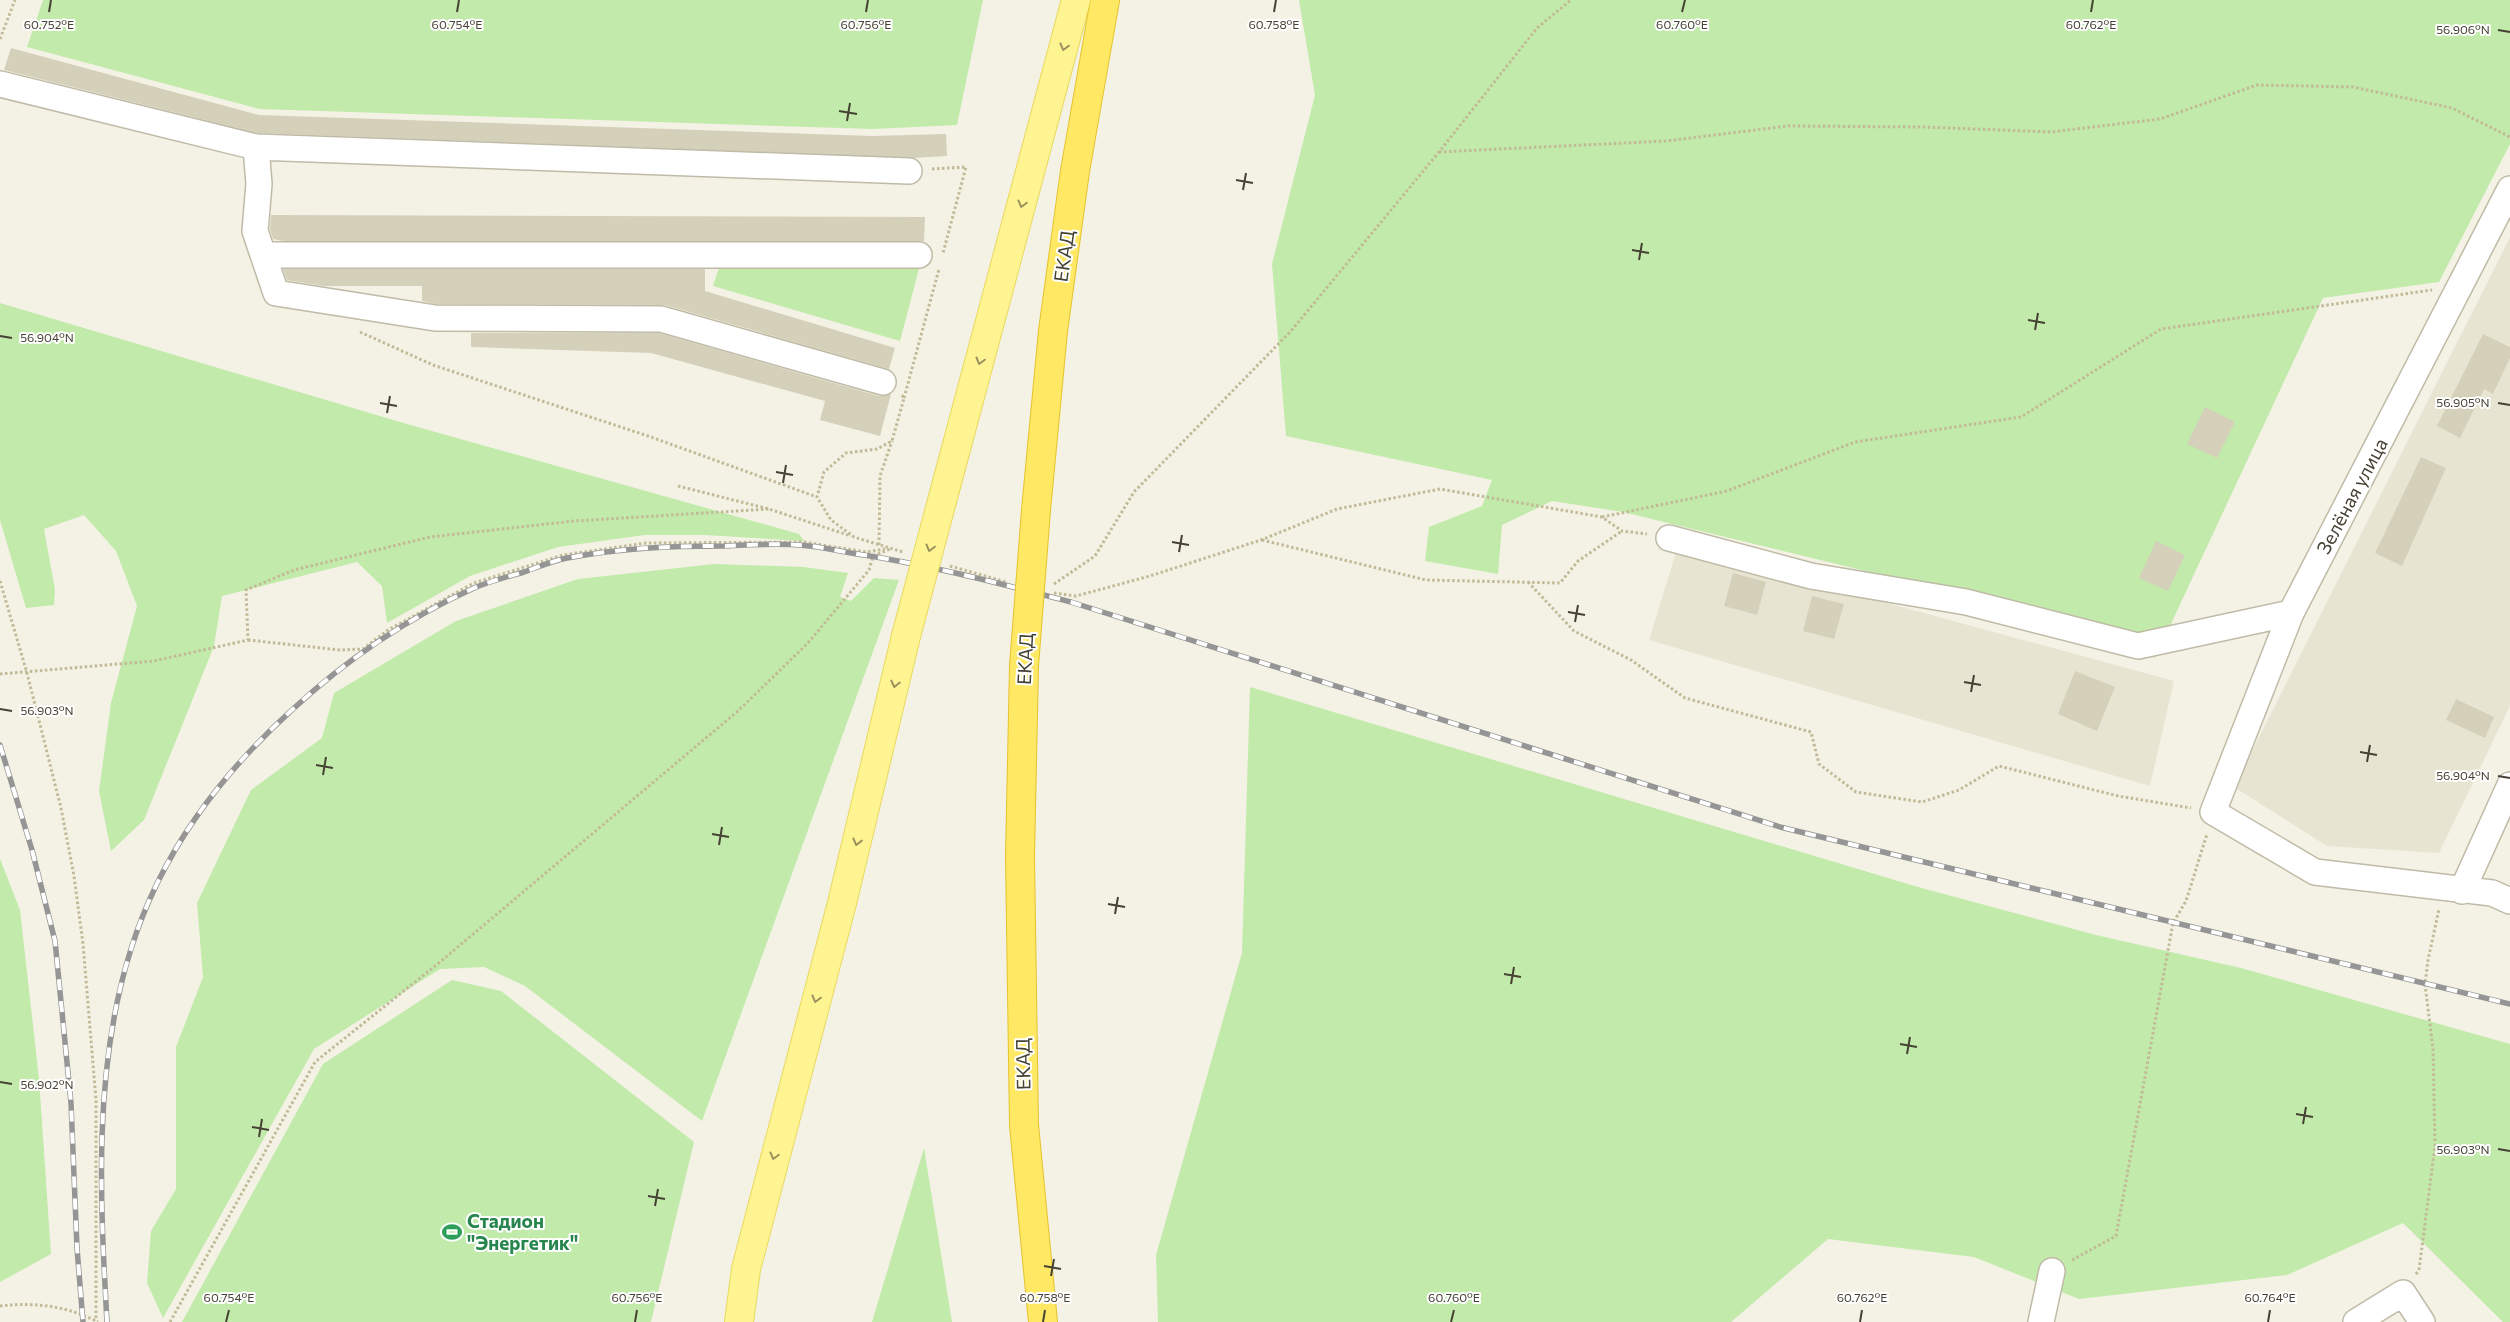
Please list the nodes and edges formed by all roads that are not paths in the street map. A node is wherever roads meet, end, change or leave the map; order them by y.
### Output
1 (1076, 0) edge
2 (1105, 0) edge
3 (0, 84) edge
4 (256, 147) junction
5 (909, 171) dead end
6 (2508, 199) edge
7 (264, 255) junction
8 (919, 255) dead end
9 (883, 382) road end
10 (1669, 538) road end
11 (2291, 613) junction
12 (2510, 785) edge
13 (2462, 891) junction
14 (2510, 900) edge
15 (2052, 1271) road end
16 (739, 1322) edge
17 (1043, 1322) edge
18 (2042, 1322) edge
19 (2356, 1322) edge
20 (2422, 1322) edge

1 -> 16 main road, bridge
2 - 17 highway, ЕКАД, bridge
3 - 4 street
4 - 5 street
4 - 7 street
6 - 11 street, Зелёная улица
7 - 8 street
7 - 9 street
10 - 11 street
11 - 13 street, Зелёная улица
12 - 13 street
13 - 14 street
15 - 18 street
19 - 20 street

